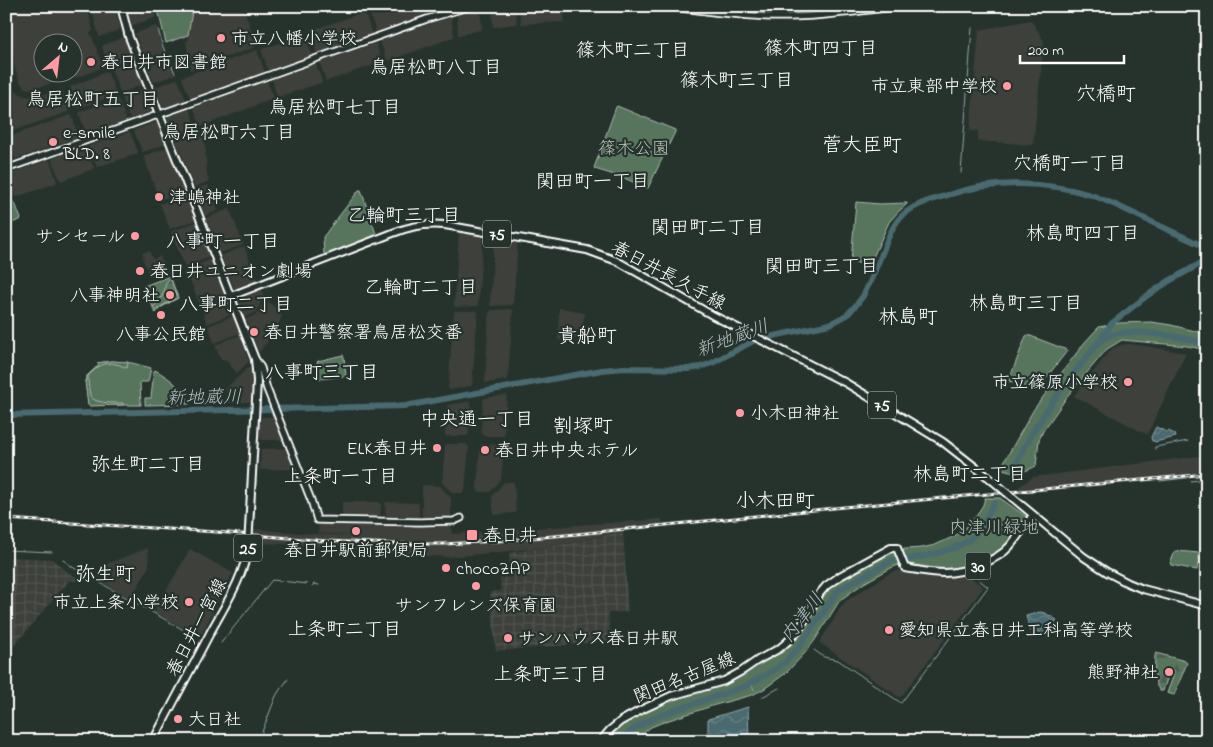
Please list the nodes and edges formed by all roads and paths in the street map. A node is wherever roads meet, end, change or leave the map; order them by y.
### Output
1 (121, 6) edge
2 (471, 6) edge
3 (665, 6) edge
4 (902, 6) edge
5 (159, 114) junction
6 (6, 169) edge
7 (231, 296) junction
8 (255, 358) junction
9 (1033, 515) junction
10 (461, 518) dead end
11 (1207, 606) edge
12 (153, 741) edge
13 (601, 741) edge

1 - 5 main road, 春日井一宮線 / 25
2 - 5 main road
3 - 4 main road
5 - 6 main road
5 - 7 main road, 春日井一宮線 / 25
7 - 8 main road, 春日井一宮線 / 25
7 - 9 main road, 春日井長久手線 / 75, bridge
8 - 10 main road
8 - 12 main road, 春日井一宮線 / 25, bridge
9 - 11 main road, 春日井長久手線 / 75
9 - 13 main road, 関田名古屋線 / 30

